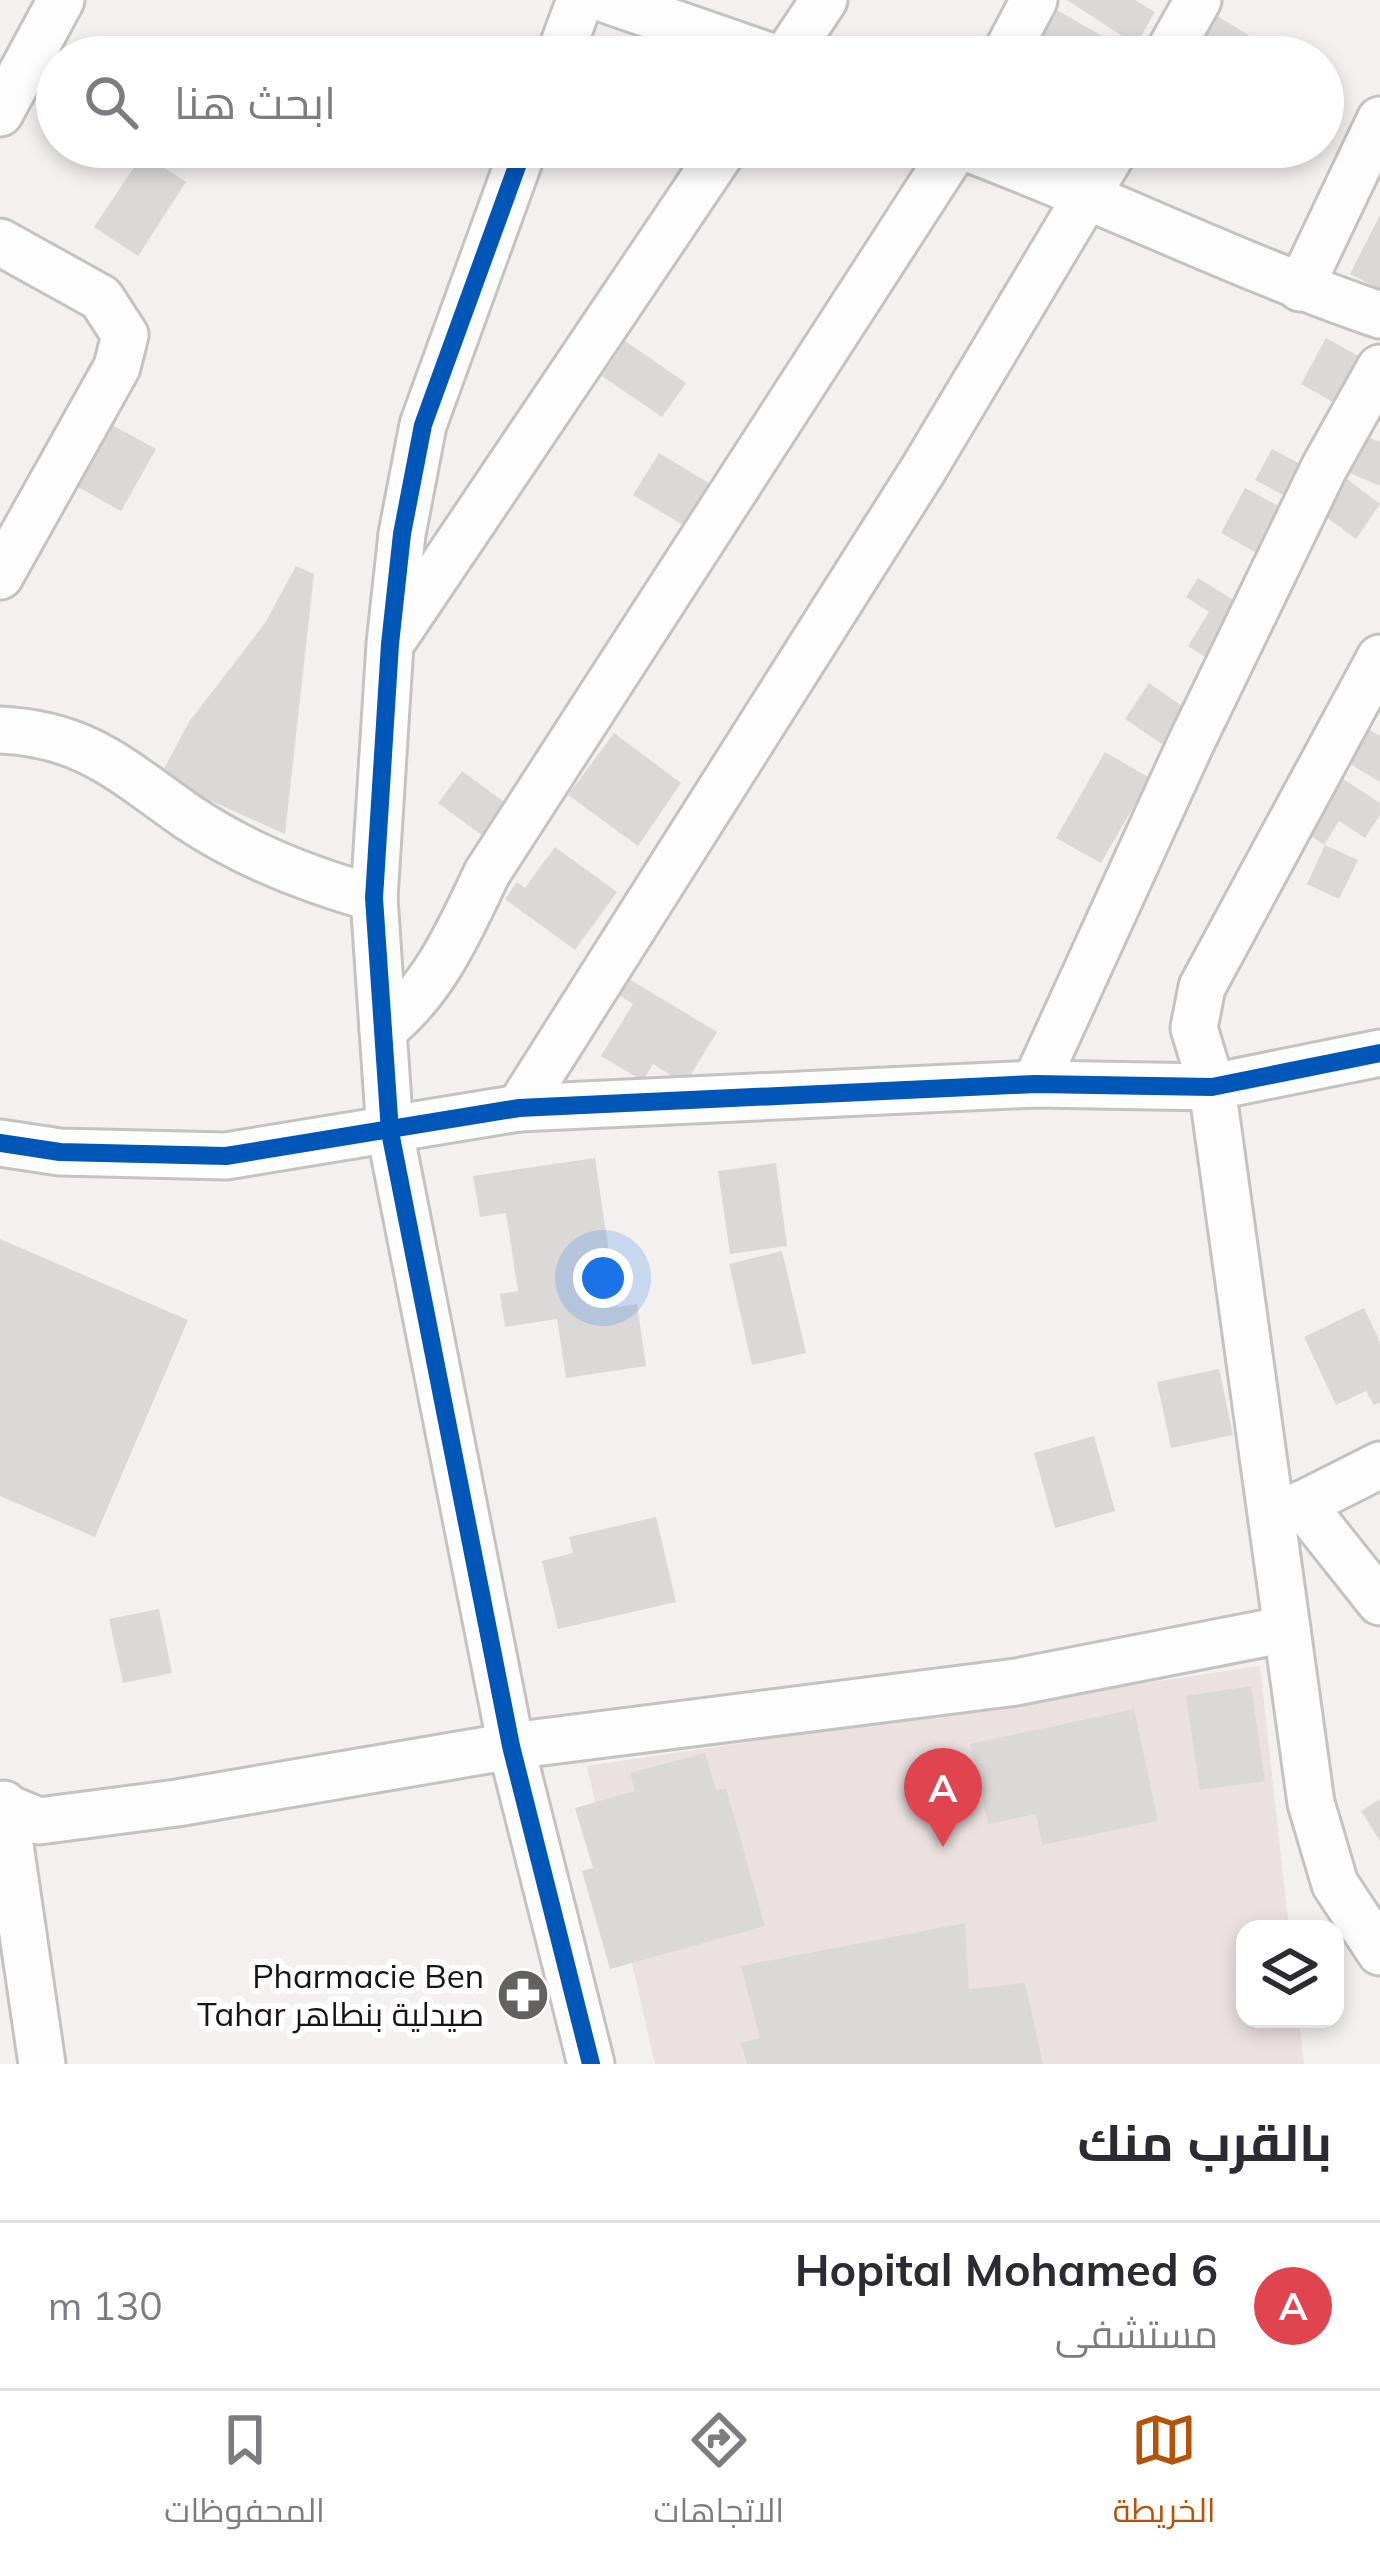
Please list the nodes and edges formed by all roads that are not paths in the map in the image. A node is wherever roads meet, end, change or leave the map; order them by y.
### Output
1 (61, 0) edge
2 (580, 0) edge
3 (607, 0) edge
4 (824, 0) edge
5 (1034, 0) edge
6 (1198, 0) edge
7 (42, 36) edge
8 (567, 36) edge
9 (711, 36) edge
10 (800, 36) edge
11 (1015, 36) edge
12 (1178, 36) edge
13 (36, 46) edge
14 (0, 113) edge
15 (1380, 120) edge
16 (516, 168) edge
17 (711, 168) edge
18 (946, 168) edge
19 (1018, 168) edge
20 (1104, 168) edge
21 (1090, 194) junction
22 (0, 242) edge
23 (1300, 288) junction
24 (1380, 315) edge
25 (1380, 368) edge
26 (7, 546) edge
27 (390, 644) junction
28 (1380, 658) edge
29 (0, 730) edge
30 (374, 898) junction
31 (383, 1030) junction
32 (1380, 1053) edge
33 (1035, 1084) junction
34 (1212, 1087) junction
35 (519, 1108) junction
36 (390, 1132) junction
37 (0, 1143) edge
38 (1380, 1465) edge
39 (1287, 1512) junction
40 (1380, 1602) edge
41 (1287, 1629) junction
42 (511, 1746) junction
43 (2, 1805) edge
44 (1380, 1952) edge
45 (41, 2064) edge
46 (591, 2064) edge

1 - 7 street
2 - 8 street
3 - 9 street
4 - 10 street
5 - 11 street
6 - 12 street
13 - 14 street
15 - 23 street
16 - 27 street
17 - 27 street
18 - 31 street
19 - 21 street
20 - 21 street
21 - 23 street
21 - 35 street
22 - 26 street
23 - 24 street
25 - 33 street
27 - 30 street
28 - 34 street
29 - 30 street
30 - 31 street
31 - 36 street
32 - 34 street
33 - 34 street
33 - 35 street
34 - 39 street
35 - 36 street
36 - 37 street
36 - 42 street
38 - 39 street
39 - 40 street
39 - 41 street
41 - 42 street
41 - 44 street
42 - 43 street
42 - 46 street
43 - 45 street

